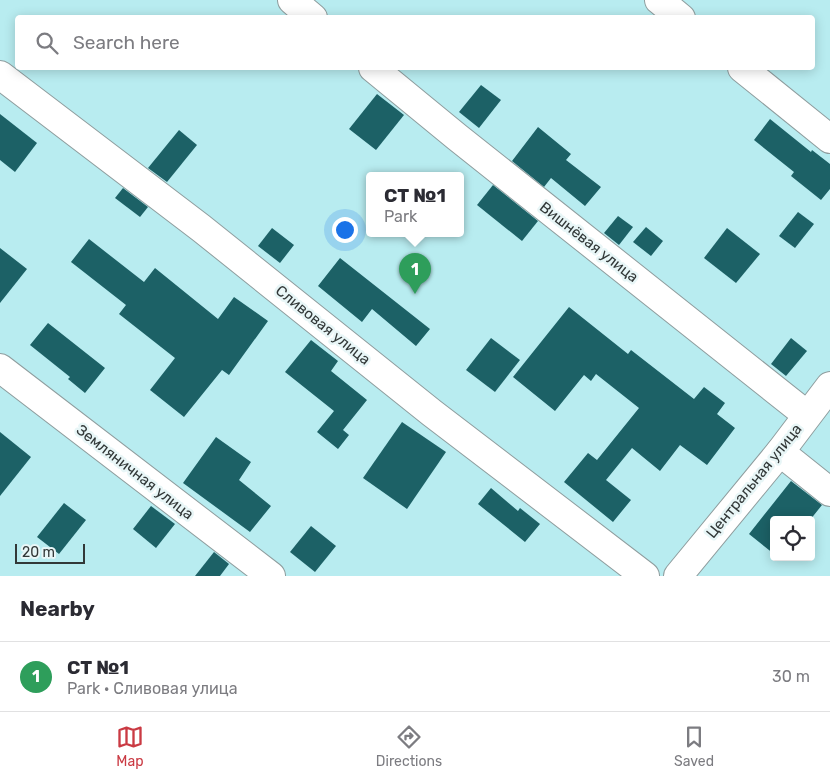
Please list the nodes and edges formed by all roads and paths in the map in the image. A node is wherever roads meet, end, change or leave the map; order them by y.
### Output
1 (292, 0) edge
2 (659, 0) edge
3 (310, 15) edge
4 (677, 15) edge
5 (375, 70) edge
6 (744, 70) edge
7 (0, 75) edge
8 (830, 139) edge
9 (0, 368) edge
10 (830, 386) edge
11 (807, 415) junction
12 (780, 452) junction
13 (830, 492) edge
14 (271, 576) edge
15 (645, 576) edge
16 (678, 576) edge

1 - 3 street
2 - 4 street
5 - 11 street, Вишнёвая улица
6 - 8 street
7 - 15 street, Сливовая улица
9 - 14 street, Земляничная улица
10 - 11 street, Центральная улица
11 - 12 street, Центральная улица
12 - 13 street
12 - 16 street, Центральная улица

